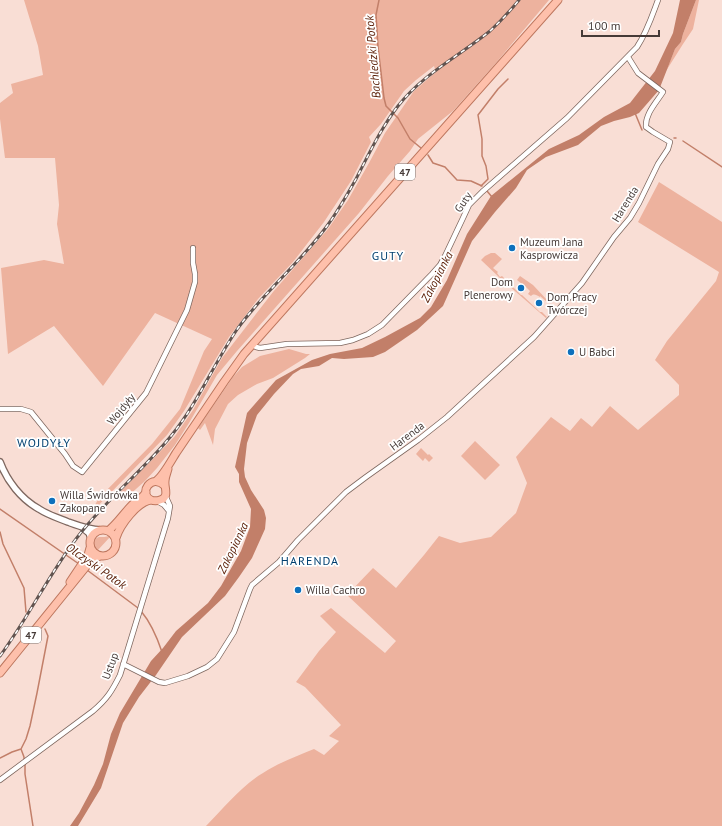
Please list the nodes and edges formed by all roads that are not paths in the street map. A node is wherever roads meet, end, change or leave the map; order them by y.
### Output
1 (558, 0) edge
2 (658, 0) edge
3 (628, 57) junction
4 (193, 248) dead end
5 (252, 344) junction
6 (0, 409) edge
7 (0, 462) edge
8 (169, 465) junction
9 (156, 481) junction
10 (165, 486) junction
11 (146, 492) junction
12 (166, 495) junction
13 (154, 500) junction
14 (169, 511) junction
15 (84, 528) junction
16 (104, 531) junction
17 (91, 538) junction
18 (116, 538) junction
19 (90, 548) junction
20 (101, 556) junction
21 (85, 564) junction
22 (123, 664) junction
23 (0, 673) edge
24 (0, 780) edge

1 - 5 main road, 47
2 - 3 street, Guty
3 - 5 street, Guty
3 - 22 street, Harenda
4 - 6 street, Wojdyły
5 - 8 main road, 47
7 - 15 street
8 - 9 main road, 47
8 - 10 main road, 47
9 - 10 main road
9 - 11 main road, 47
10 - 12 main road, 47
11 - 13 main road
11 - 16 main road, 47
12 - 13 main road, 47
12 - 14 street, Ustup
13 - 14 street
13 - 18 main road, 47
14 - 22 street, Ustup
15 - 16 street
15 - 17 street
16 - 17 main road, 47
16 - 18 main road
17 - 19 main road, 47
18 - 20 main road, 47
19 - 20 main road
19 - 21 main road, 47
20 - 21 main road, 47
21 - 23 main road, 47
22 - 24 street, Ustup

